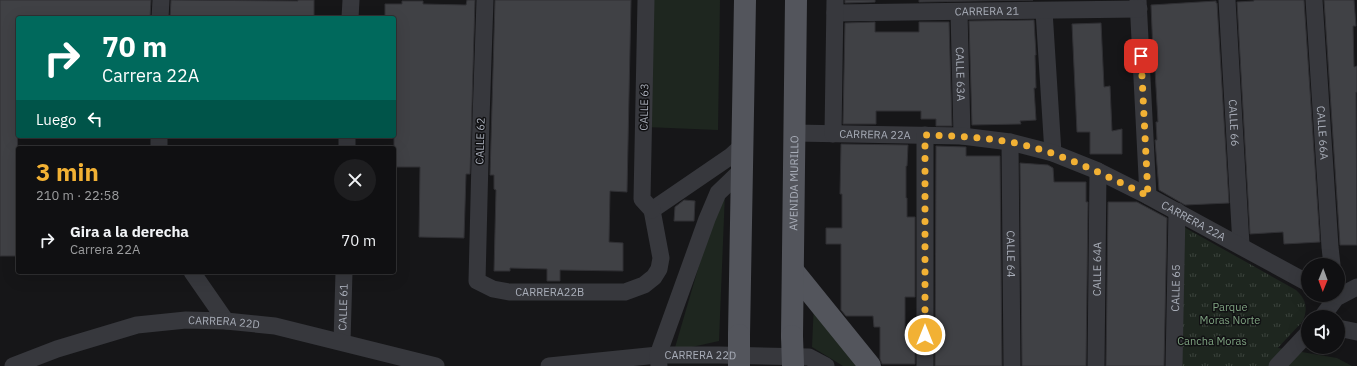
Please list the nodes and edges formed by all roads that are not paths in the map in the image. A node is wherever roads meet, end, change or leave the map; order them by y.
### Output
1 (161, 0) edge
2 (351, 0) edge
3 (485, 0) edge
4 (646, 0) edge
5 (745, 0) edge
6 (796, 0) edge
7 (1227, 0) edge
8 (1314, 0) edge
9 (1138, 5) edge
10 (835, 6) edge
11 (1044, 11) junction
12 (959, 12) junction
13 (160, 16) edge
14 (350, 16) edge
15 (794, 133) junction
16 (833, 134) junction
17 (925, 135) junction
18 (962, 136) junction
19 (1010, 142) junction
20 (743, 145) junction
21 (1053, 154) junction
22 (743, 169) junction
23 (1098, 172) junction
24 (1148, 196) junction
25 (652, 210) junction
26 (1177, 211) junction
27 (1241, 245) junction
28 (1331, 258) edge
29 (794, 272) junction
30 (193, 274) edge
31 (344, 274) edge
32 (1301, 279) edge
33 (477, 281) joint
34 (1357, 287) edge
35 (1345, 292) edge
36 (226, 321) junction
37 (1345, 329) edge
38 (1357, 332) edge
39 (1301, 340) edge
40 (342, 342) junction
41 (659, 361) edge
42 (13, 366) edge
43 (436, 366) edge
44 (549, 366) edge
45 (739, 366) edge
46 (793, 366) edge
47 (826, 366) edge
48 (870, 366) edge
49 (925, 366) edge
50 (1012, 366) edge
51 (1096, 366) edge
52 (1174, 366) edge
53 (1277, 366) edge

1 - 13 street
2 - 14 street
3 - 33 street, CALLE 62
4 - 25 street, CALLE 63
5 - 20 main road
6 - 15 main road, AVENIDA MURILLO
7 - 27 street, CALLE 66
8 - 28 street, CALLE 66A
9 - 11 street, CARRERA 21
9 - 24 street
10 - 12 street, CARRERA 21
10 - 16 street
11 - 12 street, CARRERA 21
11 - 21 street
12 - 18 street, CALLE 63A
15 - 16 street, CARRERA 22A
15 - 29 main road, AVENIDA MURILLO
16 - 17 street, CARRERA 22A
17 - 18 street, CARRERA 22A
17 - 49 street
18 - 19 street, CARRERA 22A
19 - 21 street, CARRERA 22A
19 - 50 street, CALLE 64
20 - 22 main road
20 - 25 street
21 - 23 street, CARRERA 22A
22 - 41 street
22 - 45 main road, bridge
23 - 24 street, CARRERA 22A
23 - 51 street, CALLE 64A
24 - 26 street, CARRERA 22A
25 - 33 street, CARRERA22B
26 - 27 street, CARRERA 22A
26 - 52 street, CALLE 65
27 - 32 street, CARRERA 22A
29 - 46 main road, AVENIDA MURILLO, bridge
29 - 48 main road
30 - 36 street
31 - 40 street, CALLE 61
34 - 35 street
36 - 40 street, CARRERA 22D
36 - 42 street, CARRERA 22D
37 - 38 street
39 - 53 street
40 - 43 street, CARRERA 22D
41 - 44 street, CARRERA 22D
41 - 47 street, CARRERA 22D

